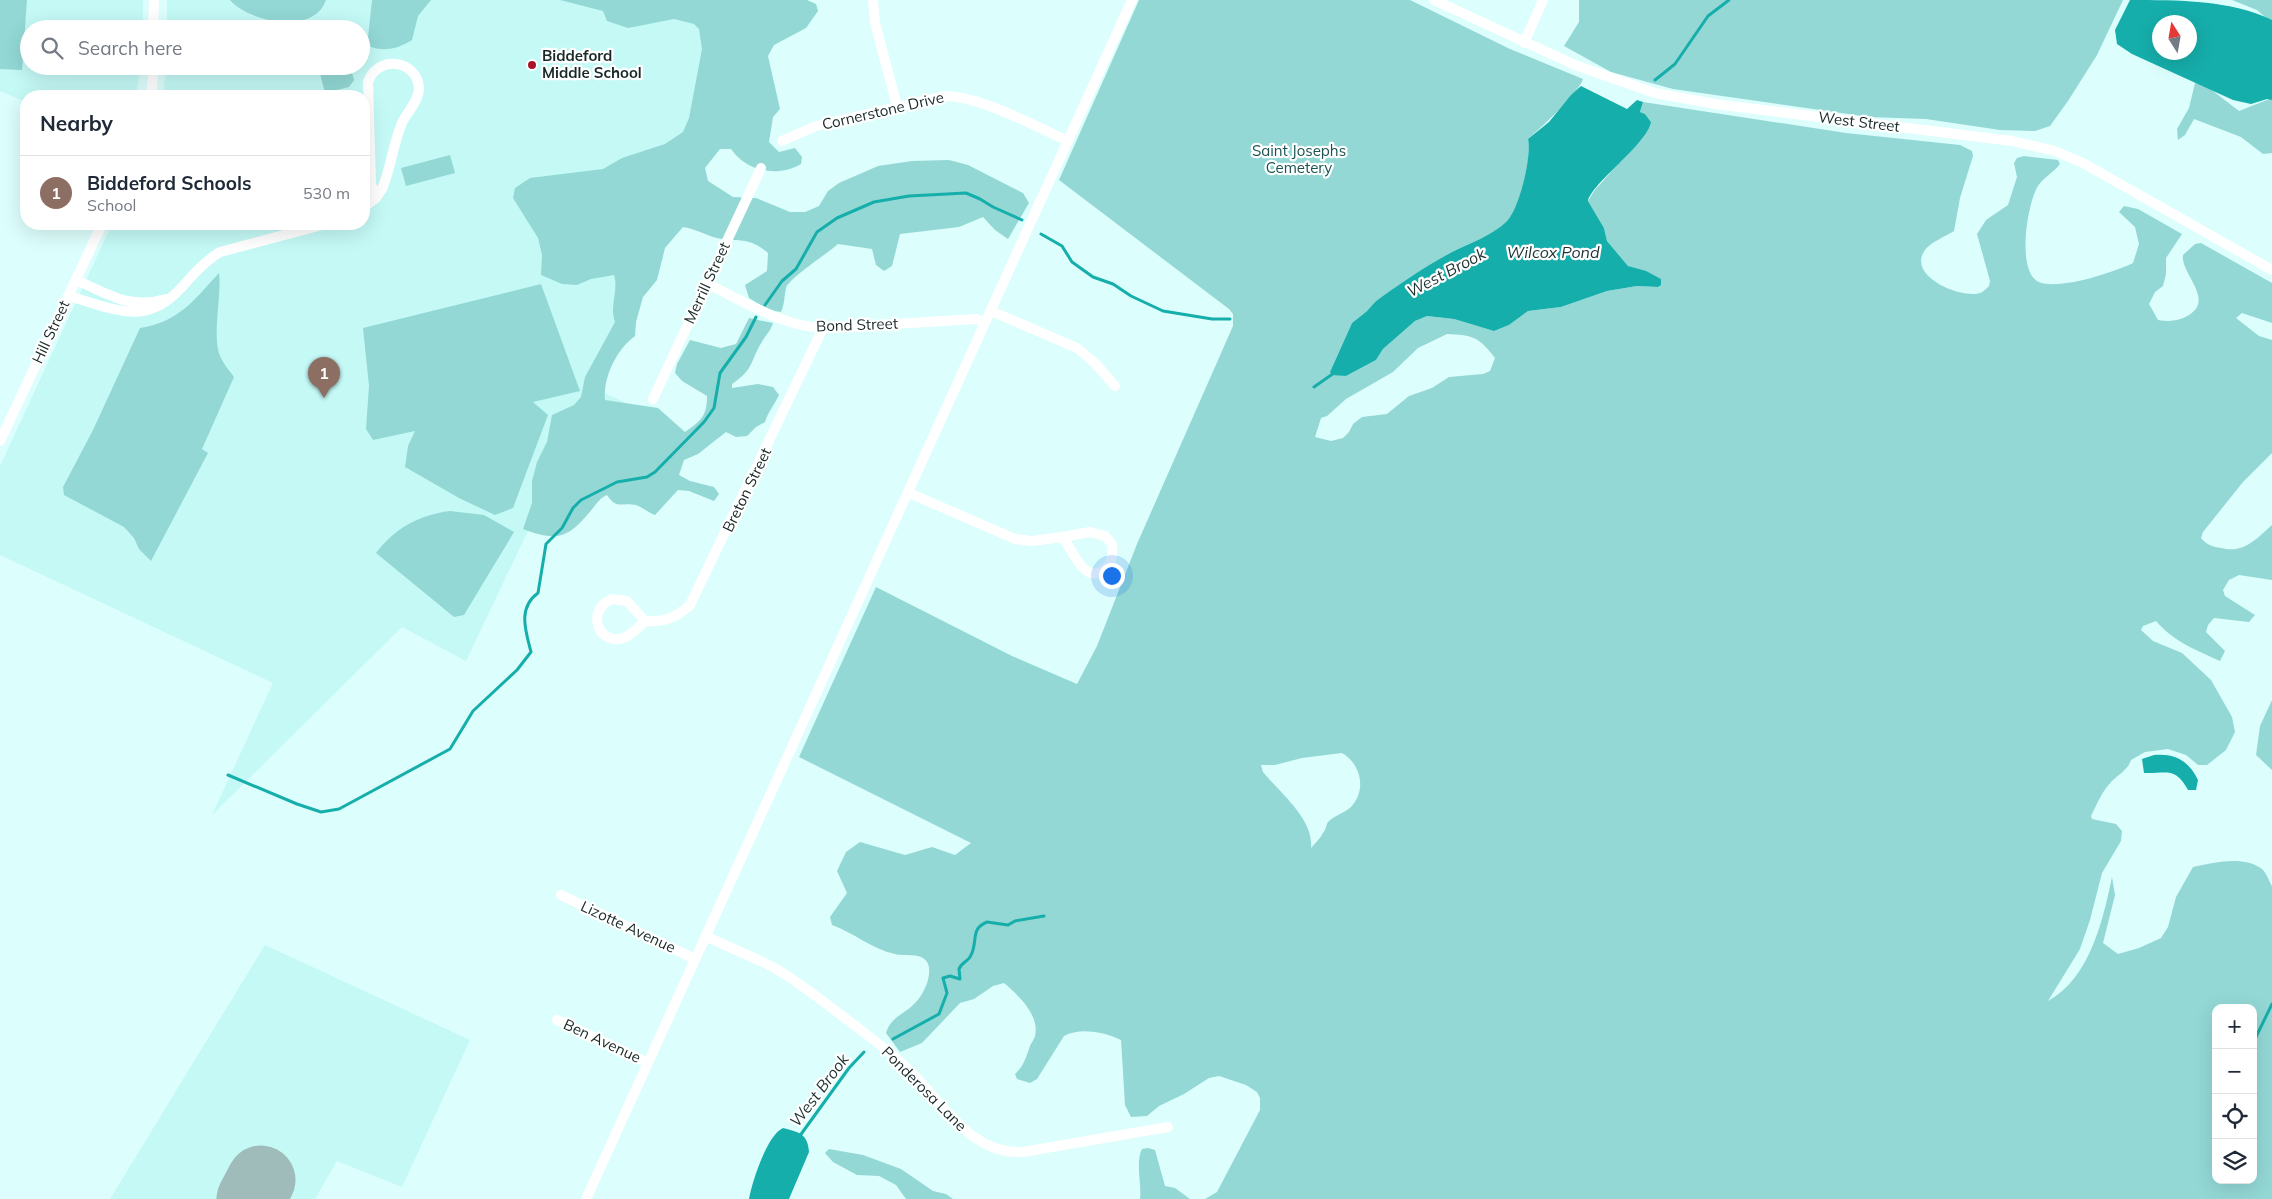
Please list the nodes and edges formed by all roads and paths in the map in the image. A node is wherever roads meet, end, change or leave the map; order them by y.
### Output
1 (154, 0) edge
2 (873, 0) edge
3 (1132, 0) edge
4 (1434, 0) edge
5 (1543, 0) edge
6 (154, 20) edge
7 (1524, 43) junction
8 (153, 75) edge
9 (152, 90) edge
10 (368, 90) edge
11 (897, 106) junction
12 (782, 141) dead end
13 (1068, 141) junction
14 (370, 150) edge
15 (761, 168) dead end
16 (376, 198) junction
17 (370, 202) edge
18 (99, 230) edge
19 (303, 230) edge
20 (2272, 270) edge
21 (76, 280) junction
22 (708, 284) junction
23 (68, 296) junction
24 (174, 296) junction
25 (990, 311) junction
26 (985, 323) junction
27 (823, 328) junction
28 (1115, 386) dead end
29 (653, 399) dead end
30 (0, 441) edge
31 (909, 492) junction
32 (1062, 537) junction
33 (645, 621) junction
34 (561, 895) dead end
35 (706, 936) junction
36 (695, 959) junction
37 (557, 1020) dead end
38 (648, 1063) junction
39 (1168, 1127) dead end
40 (586, 1199) edge

1 - 6 street
2 - 11 street
3 - 13 street
4 - 7 street, West Street
5 - 7 street
7 - 20 street, West Street
8 - 9 street
10 - 16 street
11 - 12 street, Cornerstone Drive
11 - 13 street, Cornerstone Drive
13 - 25 street
14 - 16 street
15 - 22 street, Merrill Street
16 - 17 street
18 - 21 street, Hill Street
19 - 24 street
21 - 23 street, Hill Street
21 - 24 street
22 - 27 street, Bond Street
22 - 29 street, Merrill Street
23 - 24 street
23 - 30 street, Hill Street
25 - 26 street
25 - 28 street
26 - 27 street, Bond Street
26 - 31 street
27 - 33 street, Breton Street
31 - 32 street
31 - 35 street
32 - 32 street
33 - 33 street
34 - 36 street, Lizotte Avenue
35 - 36 street
35 - 39 street, Ponderosa Lane
36 - 38 street
37 - 38 street, Ben Avenue
38 - 40 street

